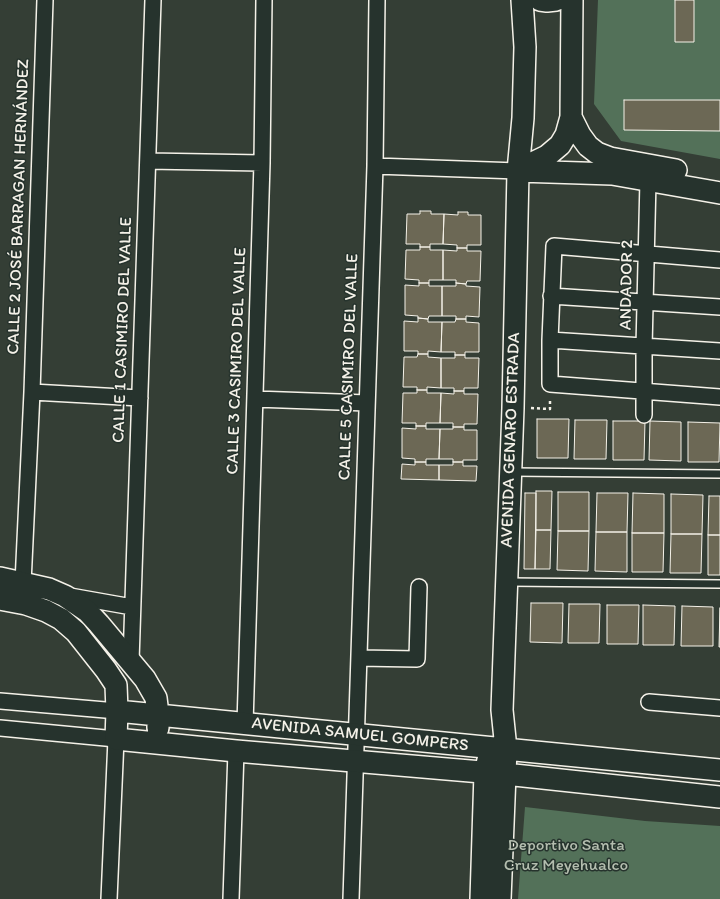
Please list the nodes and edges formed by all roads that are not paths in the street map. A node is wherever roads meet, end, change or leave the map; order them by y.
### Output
1 (45, 0) edge
2 (153, 0) edge
3 (264, 0) edge
4 (377, 0) edge
5 (522, 0) edge
6 (540, 0) edge
7 (556, 0) edge
8 (572, 0) edge
9 (571, 116) junction
10 (148, 161) junction
11 (262, 163) junction
12 (375, 166) junction
13 (518, 171) junction
14 (720, 179) edge
15 (648, 180) junction
16 (720, 193) edge
17 (647, 254) junction
18 (720, 260) edge
19 (551, 296) junction
20 (645, 302) junction
21 (720, 307) edge
22 (550, 340) junction
23 (644, 347) junction
24 (720, 351) edge
25 (644, 391) junction
26 (32, 392) junction
27 (720, 397) edge
28 (140, 398) junction
29 (255, 399) junction
30 (367, 403) junction
31 (644, 415) dead end
32 (510, 472) junction
33 (720, 474) edge
34 (0, 578) edge
35 (506, 582) junction
36 (24, 583) junction
37 (720, 584) edge
38 (419, 587) dead end
39 (66, 596) junction
40 (0, 599) edge
41 (132, 607) junction
42 (359, 658) junction
43 (131, 662) junction
44 (0, 701) edge
45 (649, 702) dead end
46 (720, 708) edge
47 (117, 711) junction
48 (158, 714) junction
49 (245, 724) junction
50 (0, 728) edge
51 (356, 734) junction
52 (116, 739) junction
53 (157, 742) junction
54 (498, 748) junction
55 (236, 751) junction
56 (355, 762) junction
57 (720, 770) edge
58 (495, 773) junction
59 (720, 797) edge
60 (109, 899) edge
61 (231, 899) edge
62 (351, 899) edge
63 (481, 899) edge
64 (500, 899) edge

1 - 26 street, CALLE 2 JOSÉ BARRAGAN HERNÁNDEZ
2 - 10 street, CALLE 1 CASIMIRO DEL VALLE
3 - 11 street, CALLE 3 CASIMIRO DEL VALLE
4 - 12 street, CALLE 5 CASIMIRO DEL VALLE
5 - 13 street, AVENIDA GENARO ESTRADA
6 - 7 street
8 - 9 street
9 - 13 street
9 - 14 street
10 - 11 street
10 - 28 street, CALLE 1 CASIMIRO DEL VALLE
11 - 29 street, CALLE 3 CASIMIRO DEL VALLE
12 - 13 street
12 - 30 street, CALLE 5 CASIMIRO DEL VALLE
13 - 15 street
13 - 32 street, AVENIDA GENARO ESTRADA
15 - 16 street
15 - 17 street, ANDADOR 2
17 - 18 street
17 - 19 street
17 - 20 street, ANDADOR 2
19 - 20 street
19 - 22 street
20 - 21 street
20 - 23 street, ANDADOR 2
22 - 23 street
22 - 25 street
23 - 24 street
23 - 25 street, ANDADOR 2
25 - 27 street
25 - 31 street, ANDADOR 2
26 - 28 street
26 - 36 street, CALLE 2 JOSÉ BARRAGAN HERNÁNDEZ
28 - 41 street, CALLE 1 CASIMIRO DEL VALLE
29 - 30 street
29 - 49 street, CALLE 3 CASIMIRO DEL VALLE
30 - 42 street, CALLE 5 CASIMIRO DEL VALLE
32 - 33 lane
32 - 35 street, AVENIDA GENARO ESTRADA
34 - 36 street
35 - 37 lane
35 - 54 street, AVENIDA GENARO ESTRADA
36 - 39 street
38 - 42 street
39 - 41 street
39 - 43 street
40 - 47 street
41 - 43 street, CALLE 1 CASIMIRO DEL VALLE
42 - 51 street, CALLE 5 CASIMIRO DEL VALLE
43 - 48 street
44 - 47 street, AVENIDA SAMUEL GOMPERS
45 - 46 street
47 - 48 street, AVENIDA SAMUEL GOMPERS
47 - 52 street
48 - 49 street, AVENIDA SAMUEL GOMPERS
48 - 53 street
49 - 51 street, AVENIDA SAMUEL GOMPERS
50 - 52 street, AVENIDA SAMUEL GOMPERS
51 - 54 street, AVENIDA SAMUEL GOMPERS
51 - 56 street, CALLE 5 CASIMIRO DEL VALLE
52 - 53 street, AVENIDA SAMUEL GOMPERS
52 - 60 street
53 - 55 street, AVENIDA SAMUEL GOMPERS
54 - 57 street, AVENIDA SAMUEL GOMPERS
54 - 58 street, AVENIDA GENARO ESTRADA
55 - 56 street, AVENIDA SAMUEL GOMPERS
55 - 61 street
56 - 58 street, AVENIDA SAMUEL GOMPERS
56 - 62 street, CALLE 5 CASIMIRO DEL VALLE
58 - 59 street, AVENIDA SAMUEL GOMPERS
58 - 63 street, AVENIDA GENARO ESTRADA
58 - 64 street, AVENIDA GENARO ESTRADA

